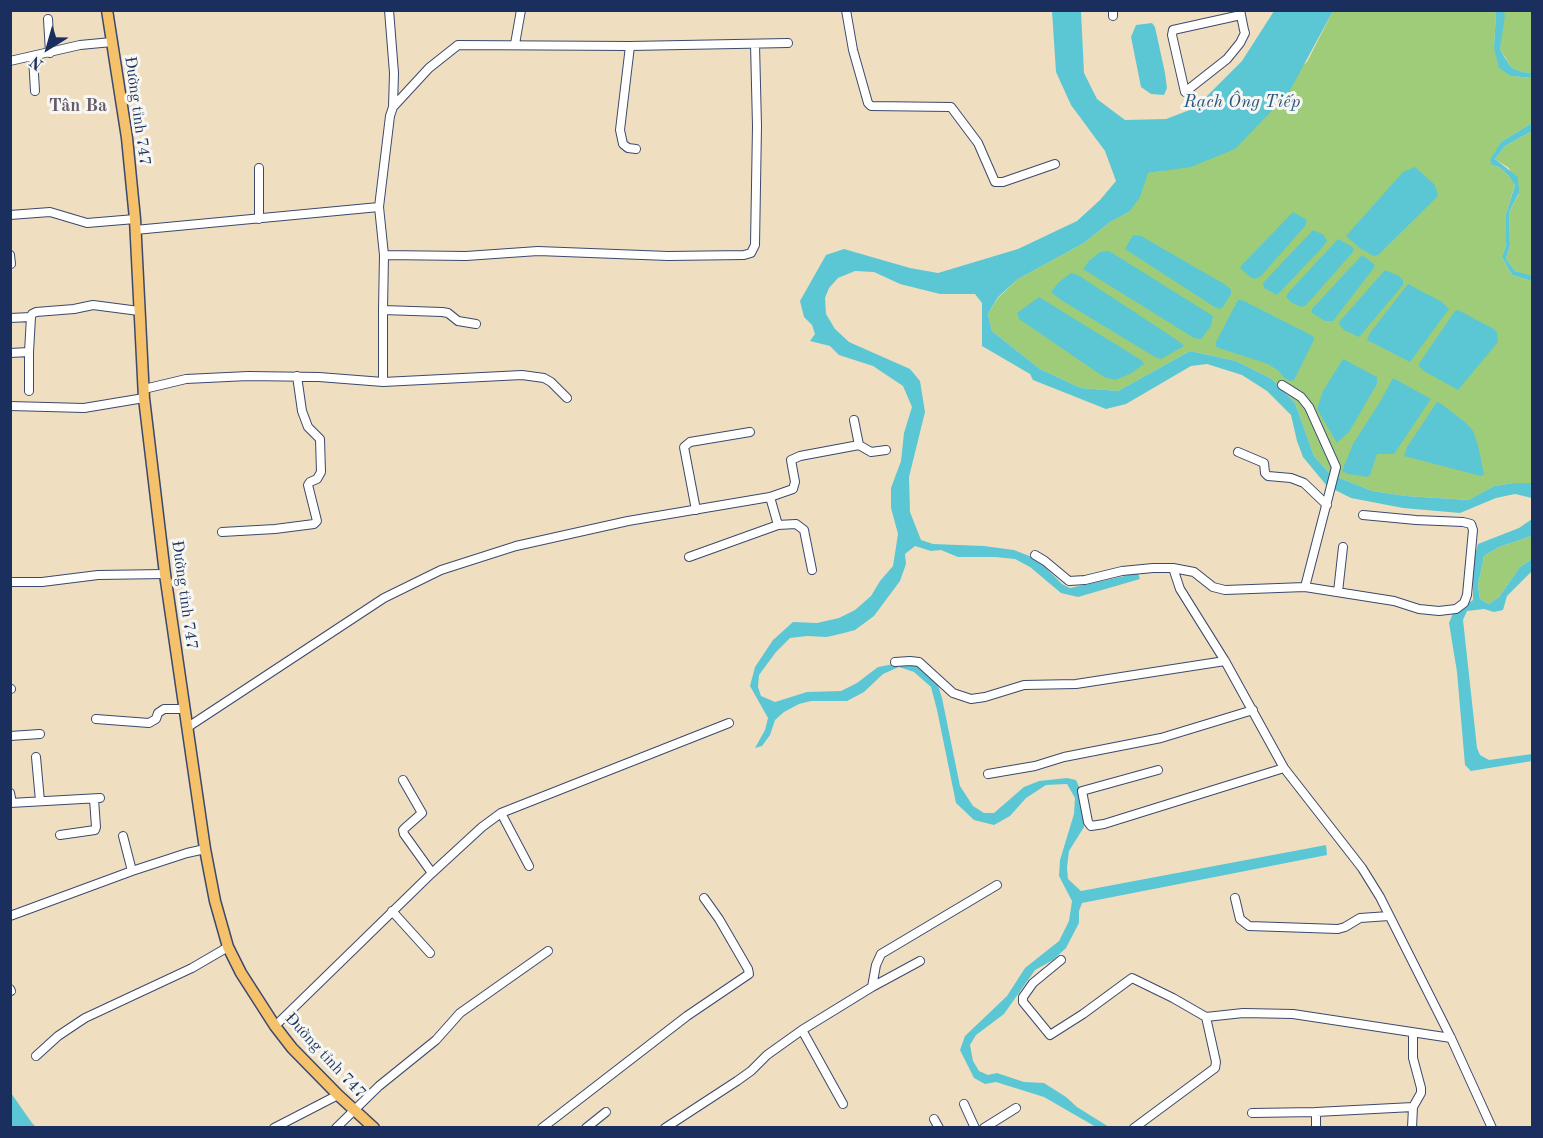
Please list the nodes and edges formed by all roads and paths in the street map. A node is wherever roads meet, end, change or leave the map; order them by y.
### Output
1 (107, 10) edge
2 (389, 10) edge
3 (521, 10) edge
4 (846, 10) edge
5 (1241, 13) edge
6 (48, 19) dead end
7 (112, 42) junction
8 (515, 44) junction
9 (755, 44) junction
10 (788, 44) dead end
11 (630, 46) junction
12 (50, 53) junction
13 (33, 57) junction
14 (10, 61) edge
15 (35, 91) dead end
16 (393, 107) junction
17 (636, 149) dead end
18 (1055, 164) dead end
19 (259, 168) dead end
20 (379, 207) junction
21 (10, 215) edge
22 (259, 219) junction
23 (135, 225) junction
24 (10, 255) edge
25 (384, 255) junction
26 (11, 264) edge
27 (383, 310) junction
28 (139, 311) junction
29 (31, 317) junction
30 (10, 318) edge
31 (476, 324) dead end
32 (30, 352) junction
33 (10, 353) edge
34 (297, 376) junction
35 (383, 382) junction
36 (1282, 385) dead end
37 (29, 391) dead end
38 (144, 394) junction
39 (567, 398) dead end
40 (10, 406) edge
41 (854, 420) dead end
42 (750, 432) dead end
43 (859, 445) junction
44 (886, 450) dead end
45 (1238, 452) dead end
46 (770, 497) junction
47 (1329, 501) junction
48 (696, 510) junction
49 (1363, 515) dead end
50 (778, 525) junction
51 (222, 532) dead end
52 (1343, 547) dead end
53 (1035, 555) dead end
54 (689, 557) dead end
55 (1173, 568) junction
56 (812, 570) dead end
57 (165, 574) junction
58 (10, 582) edge
59 (1305, 587) junction
60 (1338, 592) junction
61 (1225, 660) junction
62 (895, 662) dead end
63 (185, 709) junction
64 (1253, 710) junction
65 (96, 719) dead end
66 (729, 723) dead end
67 (188, 727) junction
68 (40, 734) dead end
69 (10, 736) edge
70 (36, 757) dead end
71 (1284, 768) junction
72 (1158, 770) dead end
73 (988, 774) dead end
74 (403, 780) dead end
75 (10, 793) edge
76 (40, 801) junction
77 (11, 803) edge
78 (501, 813) junction
79 (60, 835) dead end
80 (123, 836) dead end
81 (205, 849) junction
82 (529, 866) dead end
83 (132, 871) junction
84 (432, 873) junction
85 (997, 885) dead end
86 (704, 898) dead end
87 (1235, 898) dead end
88 (392, 911) junction
89 (10, 916) edge
90 (1389, 916) junction
91 (228, 947) junction
92 (548, 951) dead end
93 (430, 953) dead end
94 (1061, 960) dead end
95 (920, 961) dead end
96 (872, 987) junction
97 (1206, 1017) junction
98 (275, 1026) junction
99 (802, 1030) junction
100 (1413, 1033) junction
101 (1451, 1038) junction
102 (36, 1056) dead end
103 (338, 1095) junction
104 (843, 1104) dead end
105 (964, 1104) dead end
106 (1413, 1107) junction
107 (1016, 1108) dead end
108 (355, 1109) junction
109 (606, 1112) dead end
110 (1316, 1112) junction
111 (1252, 1113) dead end
112 (274, 1128) edge
113 (336, 1128) edge
114 (374, 1128) edge
115 (542, 1128) edge
116 (586, 1128) edge
117 (665, 1128) edge
118 (975, 1128) edge
119 (984, 1128) edge
120 (1134, 1128) edge
121 (1316, 1128) edge
122 (1412, 1128) edge
123 (1492, 1128) edge

1 - 7 main road, Đường tỉnh 747
2 - 16 street
3 - 8 street
4 - 18 street
5 - 5 street
6 - 12 street
7 - 12 street
7 - 23 main road, Đường tỉnh 747
8 - 11 street
8 - 16 street
9 - 10 street
9 - 11 street
9 - 25 street
11 - 17 street
12 - 13 street
13 - 14 street
13 - 15 street
16 - 20 street
19 - 22 street
20 - 22 street
20 - 25 street
21 - 23 street
22 - 23 street
23 - 28 main road, Đường tỉnh 747
24 - 26 street
25 - 27 street
27 - 31 street
27 - 35 street
28 - 29 street
28 - 38 main road, Đường tỉnh 747
29 - 30 street
29 - 32 street
32 - 33 street
32 - 37 street
34 - 35 street
34 - 38 street
34 - 51 street
35 - 39 street
36 - 47 street
38 - 40 street
38 - 57 main road, Đường tỉnh 747
41 - 43 street
42 - 48 street
43 - 44 street
43 - 46 street
45 - 47 street
46 - 48 street
46 - 50 street
47 - 59 street
48 - 67 street
49 - 60 street
50 - 54 street
50 - 56 street
52 - 60 street
53 - 55 street
55 - 59 street
55 - 61 street
57 - 58 street
57 - 63 main road, Đường tỉnh 747
59 - 60 street
61 - 62 street
61 - 64 street
63 - 65 street
63 - 67 main road, Đường tỉnh 747
64 - 71 street
64 - 73 street
66 - 78 street
67 - 81 main road, Đường tỉnh 747
68 - 69 street
70 - 76 street
71 - 72 street
71 - 90 street
74 - 84 street
75 - 77 street
76 - 77 street
76 - 79 street
78 - 82 street
78 - 84 street
80 - 83 street
81 - 83 street
81 - 91 main road, Đường tỉnh 747
83 - 89 street
84 - 88 street
85 - 96 street
86 - 115 street
87 - 90 street
88 - 93 street
88 - 98 street
90 - 101 street
91 - 98 main road, Đường tỉnh 747
91 - 102 street
92 - 108 street
94 - 97 street
95 - 96 street
96 - 99 street
97 - 100 street
97 - 120 street
98 - 103 main road, Đường tỉnh 747
99 - 104 street
99 - 117 street
100 - 101 street
100 - 106 street
101 - 123 street
103 - 108 main road, Đường tỉnh 747
103 - 112 street
105 - 118 street
106 - 110 street
106 - 122 street
107 - 119 street
108 - 113 street
108 - 114 main road, Đường tỉnh 747
109 - 116 street
110 - 111 street
110 - 121 street

